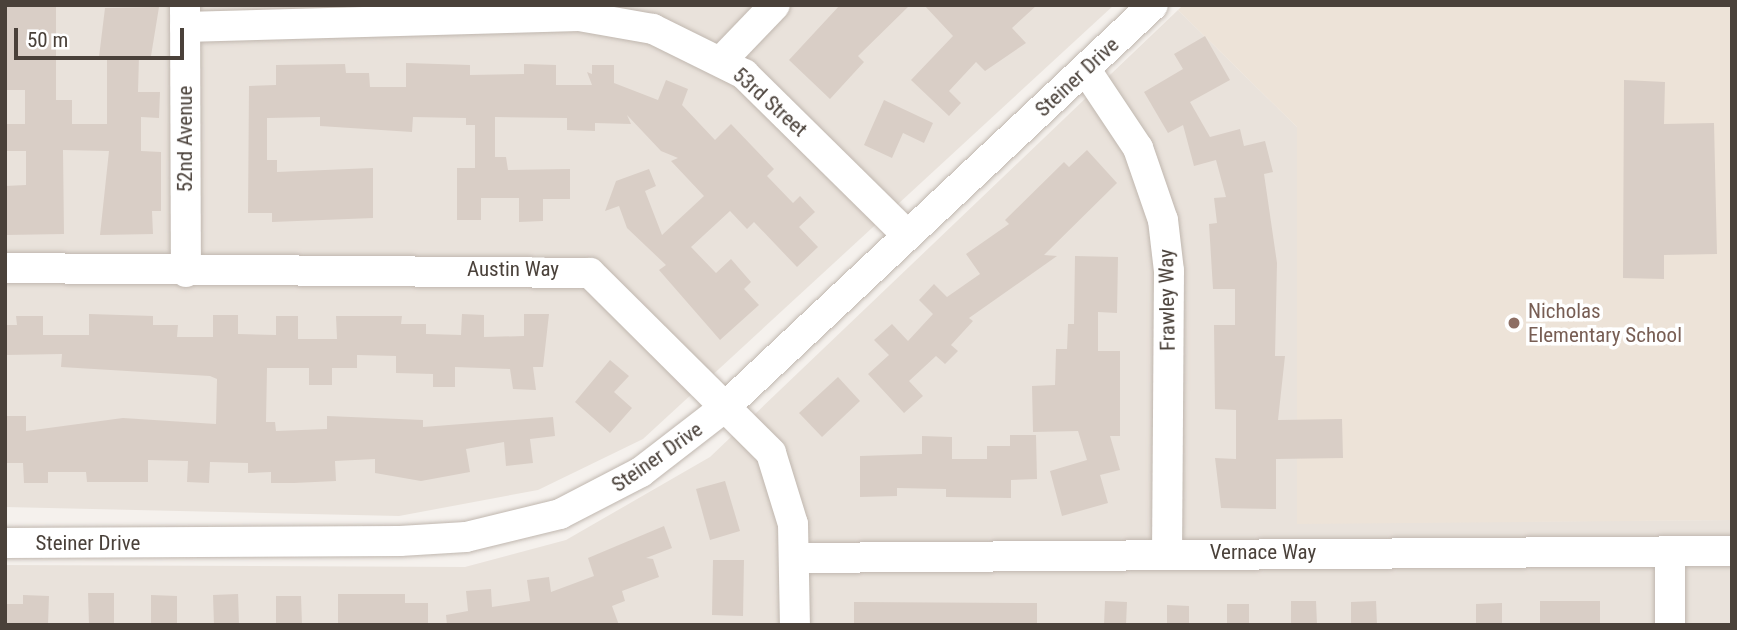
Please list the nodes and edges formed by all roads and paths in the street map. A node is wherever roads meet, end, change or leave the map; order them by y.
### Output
1 (775, 5) edge
2 (1153, 5) edge
3 (185, 16) edge
4 (722, 60) junction
5 (1086, 70) junction
6 (905, 233) junction
7 (5, 268) edge
8 (186, 272) junction
9 (725, 407) junction
10 (5, 543) edge
11 (1732, 551) edge
12 (1167, 552) junction
13 (1671, 552) junction
14 (794, 558) junction
15 (795, 625) edge
16 (1670, 625) edge

1 - 4 street
2 - 5 street, Steiner Drive
3 - 4 street, 53rd Street
3 - 8 street, 52nd Avenue
4 - 6 street, 53rd Street
5 - 6 street, Steiner Drive
5 - 12 street, Frawley Way
6 - 9 street, Steiner Drive
7 - 8 street, Austin Way
8 - 9 street, Austin Way
9 - 10 street, Steiner Drive
9 - 14 street, Austin Way
11 - 13 street, Vernace Way
12 - 13 street, Vernace Way
12 - 14 street, Vernace Way
13 - 16 street
14 - 15 street, Austin Way

